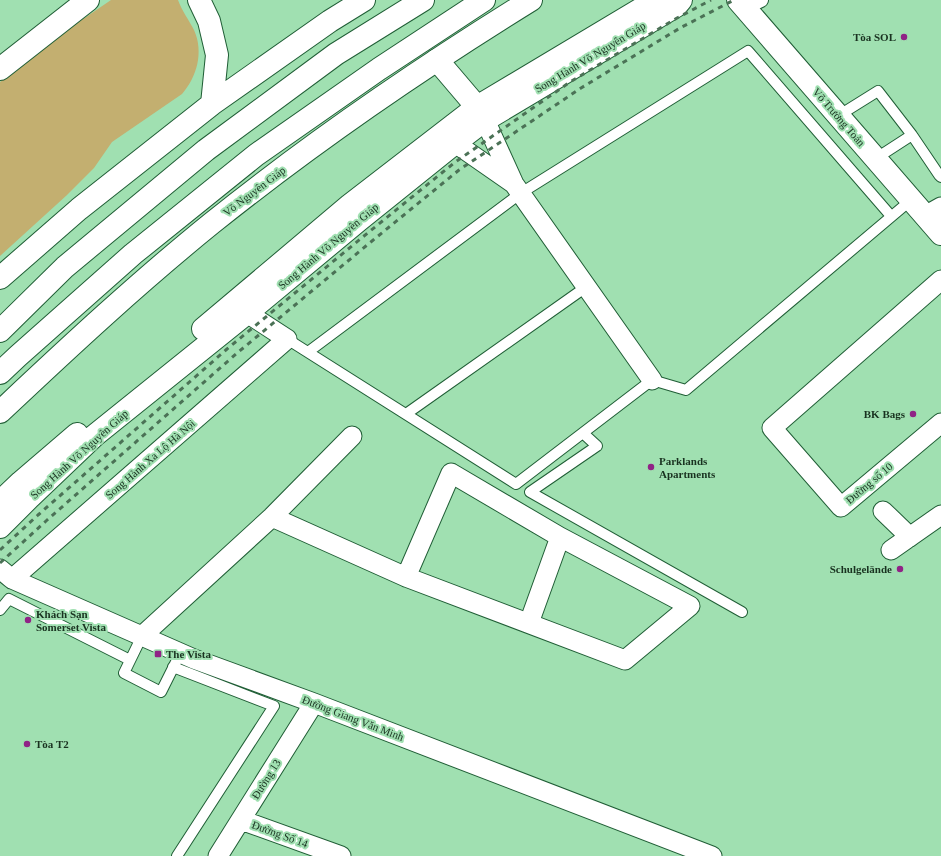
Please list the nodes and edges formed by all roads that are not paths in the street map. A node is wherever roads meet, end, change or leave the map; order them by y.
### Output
1 (88, 0) edge
2 (199, 0) edge
3 (364, 0) edge
4 (423, 0) edge
5 (484, 0) edge
6 (531, 0) edge
7 (656, 0) edge
8 (681, 0) edge
9 (748, 3) edge
10 (437, 60) junction
11 (0, 69) edge
12 (212, 104) junction
13 (481, 113) junction
14 (838, 116) junction
15 (912, 135) junction
16 (449, 138) junction
17 (875, 159) junction
18 (941, 177) edge
19 (518, 189) junction
20 (926, 207) edge
21 (891, 216) junction
22 (941, 234) edge
23 (0, 278) edge
24 (941, 280) edge
25 (586, 287) junction
26 (242, 308) junction
27 (0, 331) edge
28 (287, 339) junction
29 (308, 352) junction
30 (0, 373) edge
31 (652, 380) junction
32 (0, 412) edge
33 (406, 414) junction
34 (941, 423) edge
35 (584, 434) junction
36 (352, 436) dead end
37 (0, 502) edge
38 (883, 510) dead end
39 (941, 515) edge
40 (272, 517) junction
41 (0, 527) edge
42 (560, 537) junction
43 (910, 537) junction
44 (891, 550) dead end
45 (6, 574) edge
46 (406, 576) junction
47 (0, 610) edge
48 (742, 612) dead end
49 (529, 623) junction
50 (142, 636) junction
51 (130, 660) junction
52 (177, 660) junction
53 (314, 703) junction
54 (241, 820) junction
55 (177, 856) edge
56 (218, 856) edge
57 (341, 856) edge
58 (712, 856) edge

1 - 11 main road
2 - 12 main road
3 - 12 main road
4 - 27 main road
5 - 30 main road
6 - 10 main road, Võ Nguyên Giáp
7 - 13 main road, Song Hành Võ Nguyên Giáp
8 - 13 main road, Song Hành Võ Nguyên Giáp
9 - 14 main road, Võ Trường Toản
10 - 13 main road
10 - 32 main road, Võ Nguyên Giáp
12 - 23 main road
13 - 16 main road, Song Hành Võ Nguyên Giáp
13 - 19 street
14 - 15 lane
14 - 17 main road, Võ Trường Toản
15 - 17 lane
15 - 18 lane
16 - 19 street
16 - 26 main road, Song Hành Võ Nguyên Giáp
17 - 20 main road, Võ Trường Toản
19 - 21 lane
19 - 25 street
19 - 29 lane
20 - 21 lane
20 - 22 main road, Võ Trường Toản
21 - 31 lane
24 - 34 street, Đường số 10
25 - 31 street
25 - 33 lane
26 - 28 street
26 - 37 main road, Song Hành Võ Nguyên Giáp
26 - 41 main road, Song Hành Võ Nguyên Giáp
28 - 29 lane
28 - 45 street, Song Hành Xa Lộ Hà Nội
29 - 33 lane
31 - 35 lane
33 - 35 lane
35 - 48 lane
36 - 40 street
38 - 43 street
39 - 43 street
40 - 46 street
40 - 50 street
42 - 46 street
42 - 49 street
42 - 49 street
43 - 44 street
45 - 50 street, Đường Giang Văn Minh
46 - 49 street
47 - 51 lane
50 - 51 lane
50 - 52 street, Đường Giang Văn Minh
51 - 52 lane
52 - 53 street, Đường Giang Văn Minh
52 - 55 lane
53 - 54 street, Đường 13
53 - 58 street, Đường Giang Văn Minh
54 - 56 street, Đường 13
54 - 57 street, Đường Số 14

